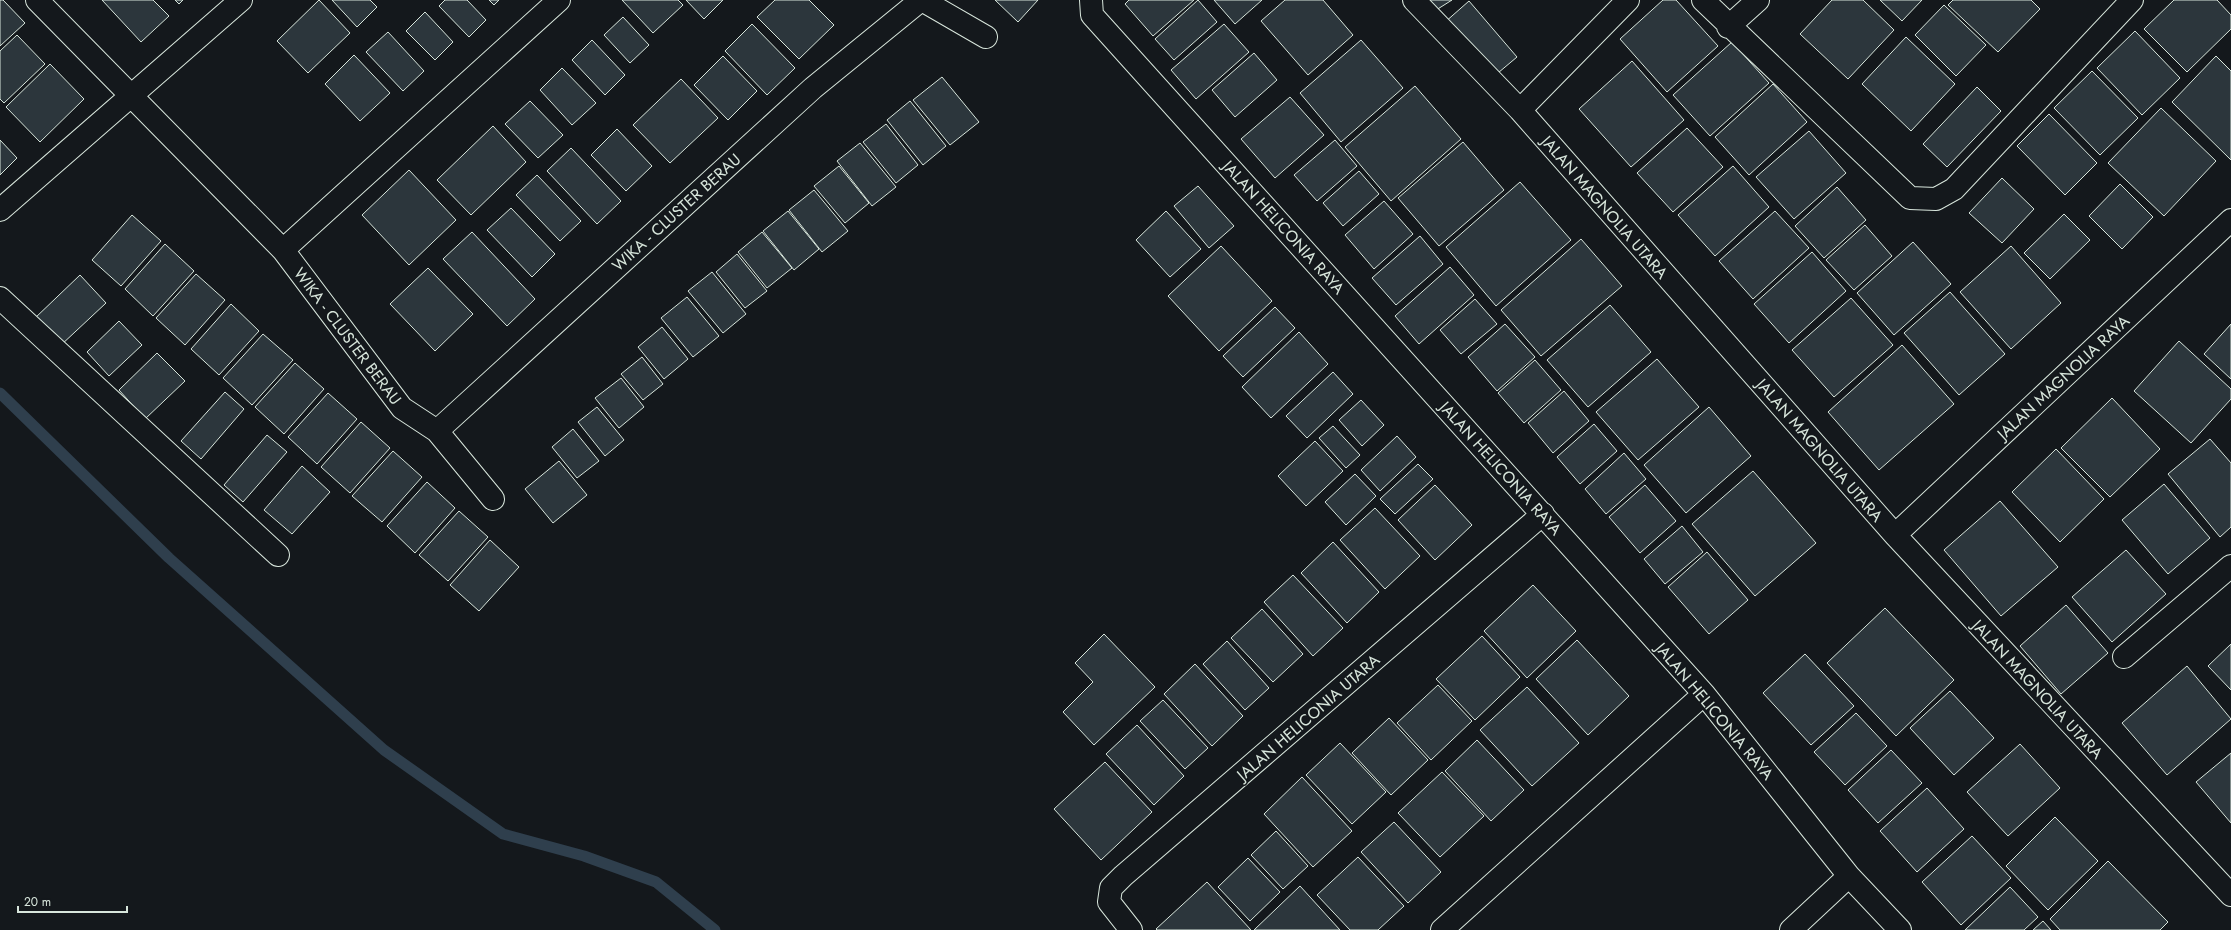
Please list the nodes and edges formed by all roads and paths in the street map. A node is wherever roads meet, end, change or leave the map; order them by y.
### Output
1 (37, 0) edge
2 (241, 0) edge
3 (558, 0) edge
4 (921, 0) edge
5 (1414, 0) edge
6 (1628, 0) edge
7 (1703, 0) edge
8 (1758, 0) edge
9 (2132, 0) edge
10 (1091, 7) edge
11 (1728, 27) junction
12 (986, 37) dead end
13 (130, 96) junction
14 (1520, 110) junction
15 (0, 210) edge
16 (2231, 220) edge
17 (283, 250) junction
18 (0, 298) edge
19 (437, 431) junction
20 (493, 499) dead end
21 (1543, 514) junction
22 (1895, 535) junction
23 (278, 554) dead end
24 (2231, 566) edge
25 (2124, 658) dead end
26 (1704, 694) junction
27 (1850, 876) junction
28 (2231, 895) edge
29 (1131, 930) edge
30 (1442, 930) edge
31 (1791, 930) edge
32 (1900, 930) edge

1 - 13 street, WIKA - CLUSTER BERAU
2 - 13 street
3 - 17 street
4 - 12 street, WIKA - CLUSTER BERAU
4 - 19 street, WIKA - CLUSTER BERAU
5 - 14 street, JALAN MAGNOLIA UTARA
6 - 14 street
7 - 11 street
8 - 11 street
9 - 11 street
10 - 21 street, JALAN HELICONIA RAYA
13 - 15 street
13 - 17 street, WIKA - CLUSTER BERAU
14 - 22 street, JALAN MAGNOLIA UTARA
16 - 22 street, JALAN MAGNOLIA RAYA
17 - 19 street, WIKA - CLUSTER BERAU
18 - 23 street
19 - 20 street, WIKA - CLUSTER BERAU
21 - 26 street, JALAN HELICONIA RAYA
21 - 29 street, JALAN HELICONIA UTARA
22 - 28 street, JALAN MAGNOLIA UTARA
24 - 25 street
26 - 27 street, JALAN HELICONIA RAYA
26 - 30 street
27 - 31 street
27 - 32 street, JALAN HELICONIA RAYA

